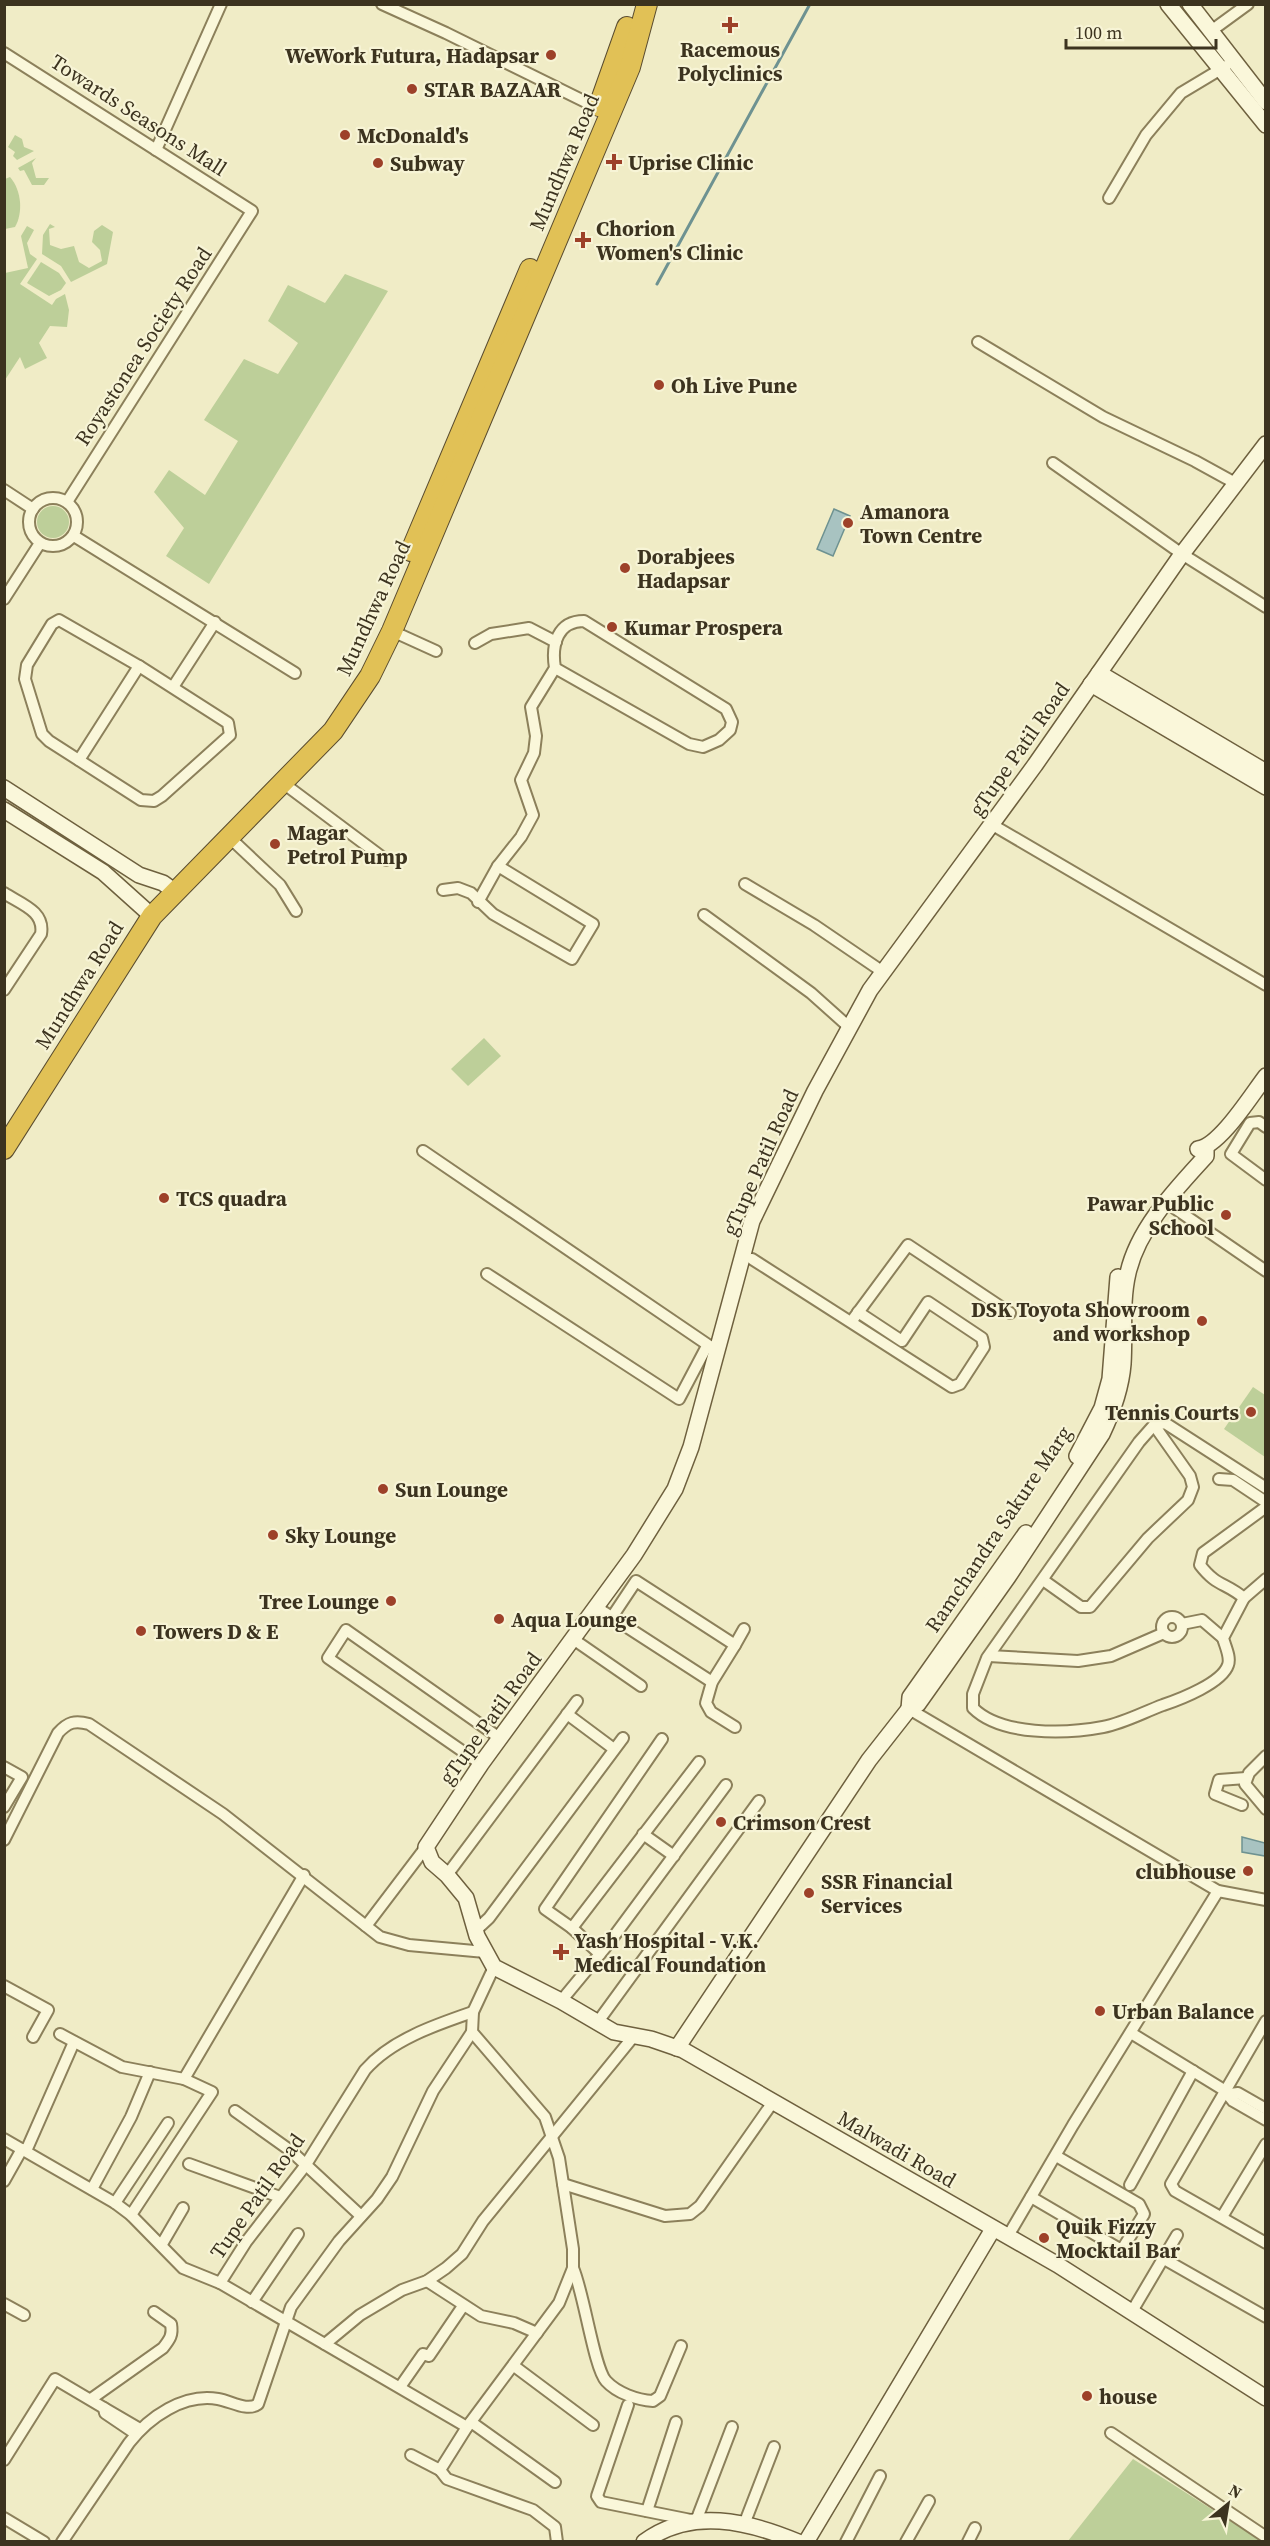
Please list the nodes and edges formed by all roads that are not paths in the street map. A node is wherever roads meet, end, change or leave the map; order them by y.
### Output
1 (221, 4) edge
2 (382, 4) edge
3 (633, 4) edge
4 (646, 4) edge
5 (1191, 4) edge
6 (1248, 4) edge
7 (1172, 9) edge
8 (1209, 29) junction
9 (4, 53) edge
10 (1234, 61) junction
11 (1220, 69) junction
12 (1266, 102) edge
13 (604, 111) junction
14 (1266, 125) edge
15 (156, 150) junction
16 (1109, 198) dead end
17 (252, 211) joint
18 (978, 342) dead end
19 (1266, 444) edge
20 (1053, 463) dead end
21 (1235, 483) junction
22 (4, 490) edge
23 (67, 502) junction
24 (33, 509) junction
25 (74, 536) junction
26 (40, 543) junction
27 (1182, 554) junction
28 (4, 599) edge
29 (1266, 607) edge
30 (215, 622) junction
31 (392, 631) junction
32 (556, 642) junction
33 (475, 643) dead end
34 (436, 651) dead end
35 (139, 666) junction
36 (555, 668) junction
37 (294, 673) dead end
38 (1095, 679) junction
39 (173, 687) junction
40 (80, 760) junction
41 (1266, 772) edge
42 (283, 783) junction
43 (1266, 787) edge
44 (4, 788) edge
45 (4, 810) edge
46 (991, 824) junction
47 (229, 837) junction
48 (387, 860) dead end
49 (498, 866) junction
50 (745, 884) dead end
51 (168, 887) junction
52 (443, 890) dead end
53 (4, 893) edge
54 (477, 902) junction
55 (296, 911) dead end
56 (147, 912) junction
57 (704, 915) dead end
58 (883, 972) junction
59 (1266, 985) edge
60 (4, 990) edge
61 (849, 1027) junction
62 (1266, 1076) edge
63 (4, 1123) edge
64 (1229, 1124) junction
65 (1266, 1127) edge
66 (1243, 1134) junction
67 (1206, 1148) junction
68 (4, 1149) edge
69 (423, 1151) dead end
70 (1266, 1180) edge
71 (1167, 1203) junction
72 (752, 1259) dead end
73 (1266, 1271) edge
74 (487, 1274) dead end
75 (858, 1312) junction
76 (1010, 1313) dead end
77 (850, 1323) junction
78 (1117, 1343) junction
79 (712, 1348) junction
80 (1154, 1425) junction
81 (1219, 1479) dead end
82 (1266, 1488) edge
83 (1266, 1502) edge
84 (1266, 1507) edge
85 (1266, 1579) edge
86 (1043, 1580) junction
87 (1244, 1598) junction
88 (596, 1607) junction
89 (612, 1617) junction
90 (744, 1629) dead end
91 (1223, 1638) junction
92 (573, 1639) junction
93 (735, 1645) junction
94 (989, 1656) junction
95 (712, 1682) junction
96 (641, 1686) dead end
97 (577, 1701) dead end
98 (909, 1709) junction
99 (567, 1714) junction
100 (735, 1727) dead end
101 (496, 1735) junction
102 (623, 1738) dead end
103 (662, 1739) dead end
104 (614, 1749) junction
105 (1266, 1756) edge
106 (479, 1762) junction
107 (699, 1762) dead end
108 (4, 1767) edge
109 (1246, 1778) junction
110 (726, 1785) dead end
111 (759, 1801) dead end
112 (1242, 1805) dead end
113 (4, 1807) edge
114 (1266, 1809) edge
115 (643, 1834) junction
116 (5, 1837) edge
117 (426, 1847) junction
118 (674, 1856) junction
119 (304, 1875) junction
120 (447, 1875) junction
121 (1218, 1891) junction
122 (1266, 1900) edge
123 (366, 1926) junction
124 (572, 1928) junction
125 (476, 1931) junction
126 (485, 1952) junction
127 (600, 1954) junction
128 (494, 1966) junction
129 (4, 1986) edge
130 (561, 2001) junction
131 (473, 2012) junction
132 (1266, 2020) edge
133 (597, 2023) junction
134 (472, 2032) junction
135 (1131, 2033) junction
136 (60, 2034) dead end
137 (33, 2037) dead end
138 (633, 2037) junction
139 (74, 2042) junction
140 (677, 2048) junction
141 (1193, 2071) junction
142 (150, 2072) junction
143 (183, 2079) junction
144 (1227, 2092) junction
145 (773, 2102) junction
146 (1266, 2109) edge
147 (235, 2111) dead end
148 (1266, 2120) edge
149 (168, 2123) dead end
150 (553, 2135) junction
151 (4, 2139) edge
152 (1266, 2144) edge
153 (24, 2150) junction
154 (1056, 2156) junction
155 (189, 2164) dead end
156 (305, 2166) junction
157 (4, 2181) edge
158 (563, 2184) junction
159 (1130, 2185) dead end
160 (92, 2189) junction
161 (280, 2197) junction
162 (1031, 2197) junction
163 (115, 2203) junction
164 (183, 2208) dead end
165 (132, 2215) junction
166 (361, 2216) junction
167 (1222, 2217) junction
168 (993, 2229) junction
169 (298, 2234) dead end
170 (1177, 2235) dead end
171 (1008, 2236) junction
172 (1266, 2243) edge
173 (162, 2244) junction
174 (1164, 2259) junction
175 (573, 2268) junction
176 (427, 2281) junction
177 (220, 2283) junction
178 (252, 2302) junction
179 (4, 2304) edge
180 (463, 2306) junction
181 (154, 2312) dead end
182 (1131, 2313) junction
183 (24, 2315) dead end
184 (1266, 2317) edge
185 (284, 2321) junction
186 (537, 2333) junction
187 (325, 2344) junction
188 (681, 2346) dead end
189 (514, 2366) junction
190 (400, 2387) junction
191 (1266, 2398) edge
192 (92, 2399) junction
193 (628, 2405) dead end
194 (676, 2422) dead end
195 (469, 2425) junction
196 (594, 2425) dead end
197 (732, 2427) dead end
198 (138, 2432) junction
199 (1111, 2433) dead end
200 (774, 2447) dead end
201 (411, 2456) dead end
202 (4, 2460) edge
203 (440, 2470) junction
204 (880, 2476) dead end
205 (555, 2482) dead end
206 (929, 2501) dead end
207 (647, 2511) junction
208 (4, 2518) edge
209 (696, 2521) junction
210 (745, 2522) junction
211 (975, 2528) dead end
212 (1266, 2537) edge
213 (44, 2541) edge
214 (62, 2541) edge
215 (557, 2541) edge
216 (644, 2541) edge
217 (798, 2541) edge
218 (806, 2541) edge
219 (846, 2541) edge
220 (906, 2541) edge
221 (968, 2541) edge

1 - 15 street
2 - 13 street
3 - 13 highway, Mundhwa Road
4 - 13 highway, Mundhwa Road
5 - 8 street
6 - 8 street
7 - 11 street
8 - 10 street
9 - 15 street, Towards Seasons Mall
10 - 11 street
10 - 12 street
11 - 14 street
11 - 16 street
13 - 31 highway, Mundhwa Road
13 - 51 highway, Mundhwa Road
15 - 17 street, Towards Seasons Mall
17 - 23 street, Royastonea Society Road
18 - 21 street
19 - 21 street, gTupe Patil Road
20 - 27 street
21 - 27 street, gTupe Patil Road
22 - 24 street
23 - 24 street
23 - 25 street
24 - 26 street
25 - 26 street
25 - 30 street
26 - 28 street
27 - 29 street
27 - 38 street, gTupe Patil Road
30 - 37 street
30 - 39 street
31 - 34 street
31 - 42 highway, Mundhwa Road
32 - 33 street
32 - 36 street
32 - 36 street
35 - 39 street
35 - 40 street
35 - 40 street
36 - 49 street
38 - 41 street
38 - 43 street
38 - 46 street, gTupe Patil Road
39 - 40 street
42 - 47 highway, Mundhwa Road
42 - 48 street
44 - 51 street
45 - 56 street
46 - 58 street, gTupe Patil Road
46 - 59 street
47 - 51 highway, Mundhwa Road
47 - 55 street
49 - 54 street
49 - 54 street
50 - 58 street
51 - 56 highway, Mundhwa Road
52 - 54 street
53 - 60 street
56 - 63 highway, Mundhwa Road
56 - 68 highway, Mundhwa Road
57 - 61 street
58 - 61 street, gTupe Patil Road
61 - 79 street, gTupe Patil Road
62 - 64 street, Ramchandra Sakure Marg
64 - 66 street
64 - 67 street, Ramchandra Sakure Marg
65 - 66 street
66 - 70 street
67 - 71 street, Ramchandra Sakure Marg
67 - 78 street, Ramchandra Sakure Marg
69 - 79 street
71 - 73 street
71 - 78 street, Ramchandra Sakure Marg
72 - 77 street
74 - 79 street
75 - 76 street
75 - 77 street
75 - 77 street
78 - 98 street, Ramchandra Sakure Marg
79 - 88 street, gTupe Patil Road
80 - 82 street
80 - 86 street
80 - 86 street
81 - 83 street
84 - 87 street
85 - 87 street
86 - 94 street
87 - 91 street
88 - 89 street
88 - 92 street, gTupe Patil Road
89 - 93 street
89 - 95 street
90 - 93 street
91 - 94 street
91 - 94 street
92 - 96 street
92 - 101 street, gTupe Patil Road
93 - 95 street
95 - 100 street
97 - 99 street
98 - 121 street
98 - 140 street, Ramchandra Sakure Marg
99 - 104 street
99 - 120 street
101 - 106 street, gTupe Patil Road
101 - 106 street
102 - 104 street
103 - 124 street
104 - 125 street
105 - 109 street
106 - 117 street, gTupe Patil Road
107 - 115 street
108 - 113 street
109 - 112 street
109 - 114 street
110 - 118 street
111 - 133 street
115 - 118 street
115 - 124 street
116 - 119 street
117 - 120 street
117 - 123 street
118 - 127 street
119 - 123 street
119 - 143 street
120 - 125 street
121 - 122 street
121 - 135 street
123 - 126 street
124 - 127 street
125 - 126 street
126 - 128 street
127 - 130 street
128 - 130 street, Malwadi Road
128 - 131 street
129 - 137 street
130 - 133 street, Malwadi Road
131 - 134 street
131 - 156 street, Tupe Patil Road
132 - 144 street
133 - 138 street, Malwadi Road
134 - 150 street
134 - 166 street
135 - 141 street
135 - 154 street
136 - 139 street
138 - 140 street, Malwadi Road
138 - 150 street
139 - 142 street
139 - 153 street
140 - 145 street, Malwadi Road
141 - 144 street
141 - 159 street
142 - 143 street
142 - 160 street
143 - 165 street
144 - 146 street
144 - 148 street
144 - 167 street
145 - 158 street
145 - 168 street, Malwadi Road
147 - 156 street
149 - 163 street
150 - 158 street
150 - 176 street
151 - 153 street
152 - 167 street
153 - 157 street
153 - 160 street
154 - 162 street
154 - 162 street
155 - 161 street
156 - 161 street, Tupe Patil Road
156 - 166 street
158 - 175 street
160 - 163 street
161 - 177 street, Tupe Patil Road
162 - 171 street
163 - 165 street
164 - 173 street
165 - 173 street
166 - 185 street
167 - 172 street
168 - 171 street, Malwadi Road
168 - 218 street
169 - 178 street
170 - 174 street
171 - 182 street, Malwadi Road
173 - 177 street
174 - 182 street
174 - 184 street
175 - 186 street
175 - 188 street
176 - 180 street
176 - 187 street
177 - 178 street, Tupe Patil Road
178 - 185 street, Tupe Patil Road
179 - 183 street
180 - 186 street
180 - 190 street
181 - 192 street
182 - 191 street, Malwadi Road
185 - 187 street, Tupe Patil Road
185 - 198 street
186 - 189 street
187 - 190 street, Tupe Patil Road
189 - 195 street
189 - 196 street
190 - 195 street, Tupe Patil Road
192 - 198 street
192 - 202 street
193 - 207 street
194 - 207 street
195 - 203 street
195 - 205 street, Tupe Patil Road
197 - 209 street
198 - 214 street
199 - 212 street
200 - 210 street
201 - 203 street
203 - 215 street
204 - 219 street
206 - 220 street
207 - 209 street
208 - 213 street
209 - 210 street
209 - 216 street
210 - 217 street
211 - 221 street

